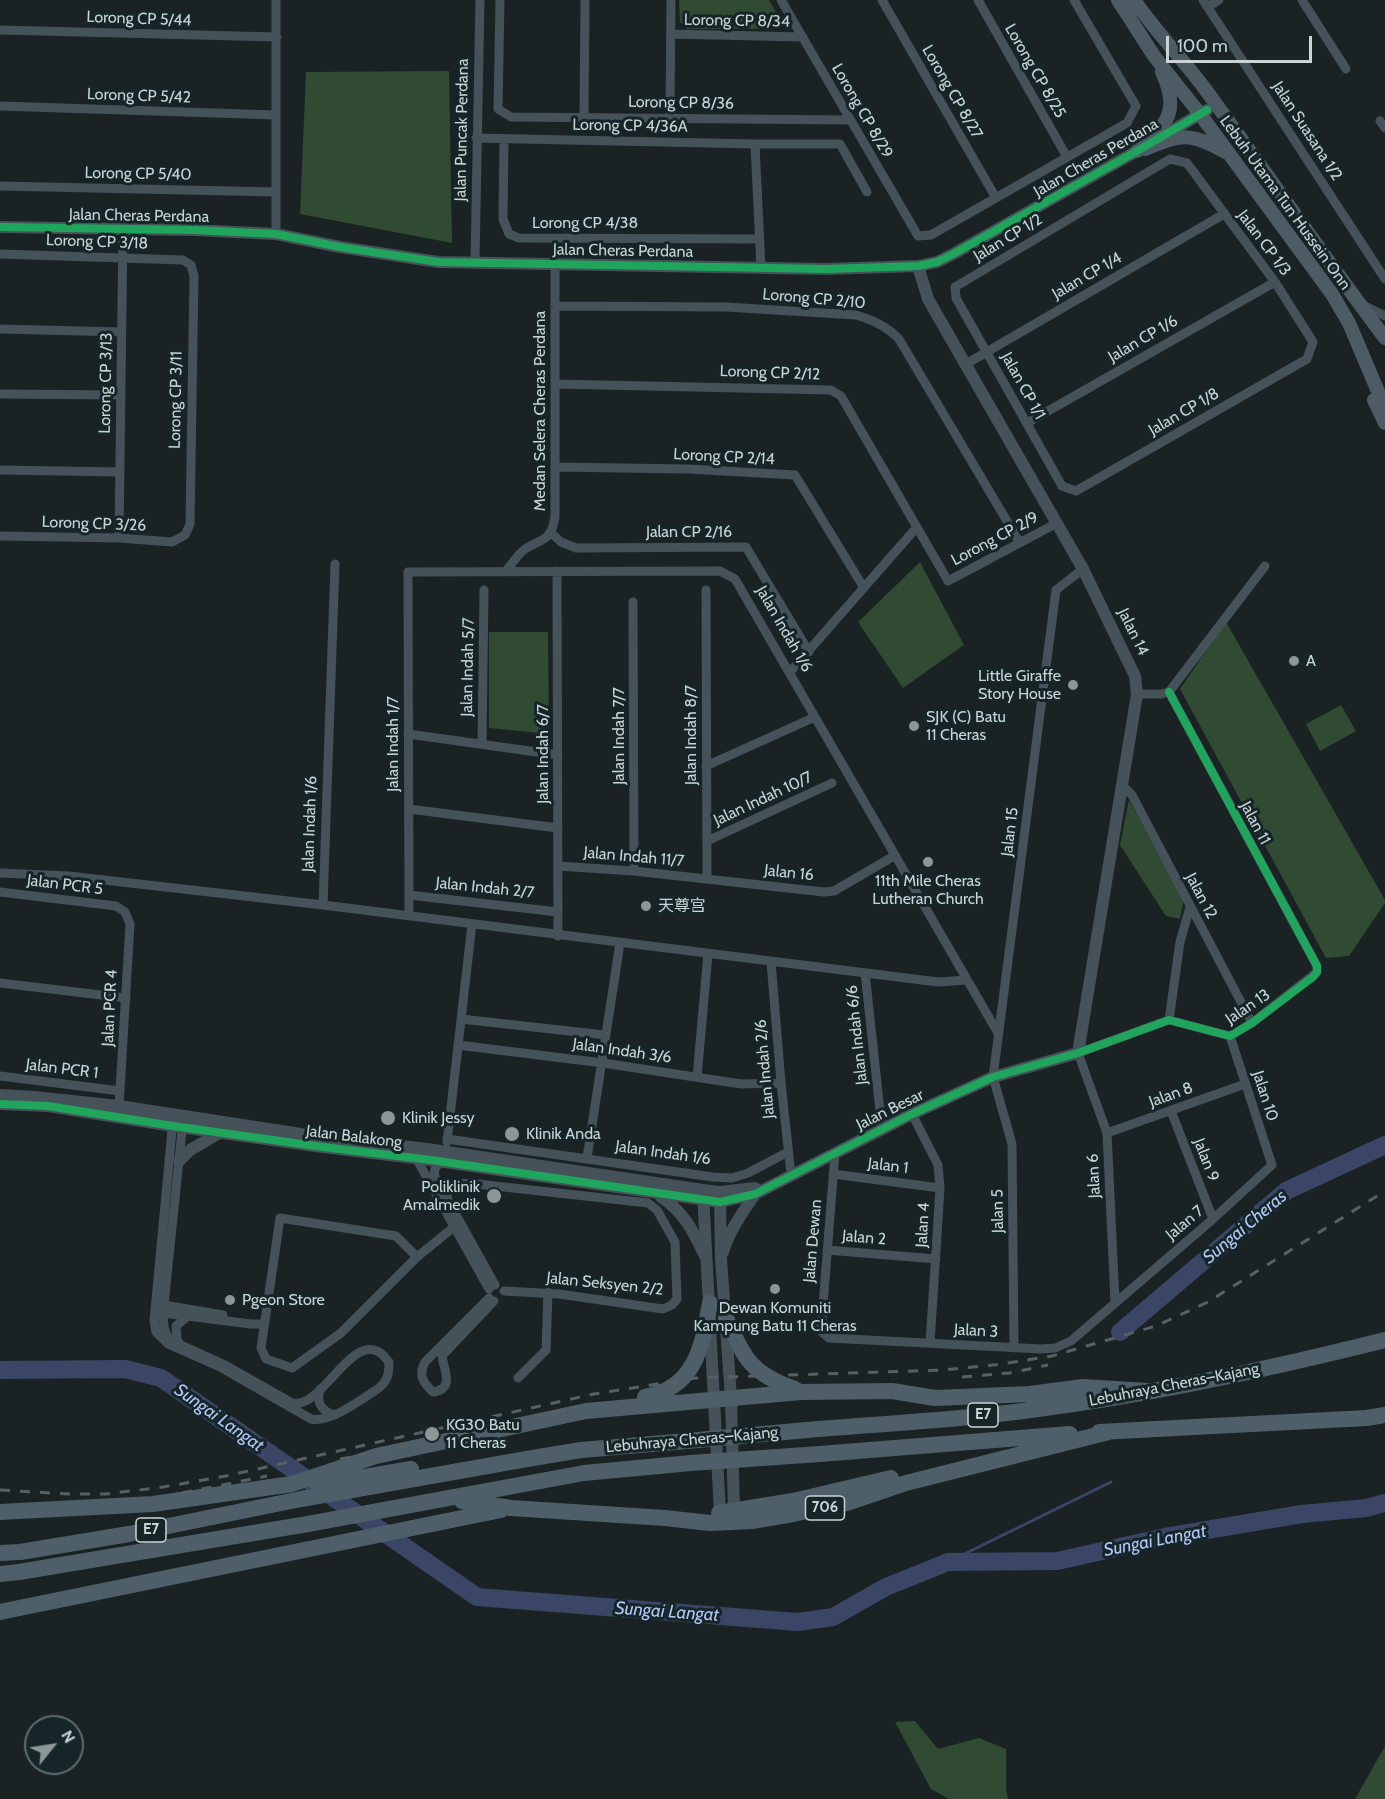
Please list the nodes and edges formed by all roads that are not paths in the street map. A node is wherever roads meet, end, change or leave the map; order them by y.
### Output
1 (276, 0) edge
2 (480, 0) edge
3 (500, 0) edge
4 (585, 0) edge
5 (671, 0) edge
6 (782, 0) edge
7 (882, 0) edge
8 (978, 0) edge
9 (1074, 0) edge
10 (1118, 0) edge
11 (1134, 0) edge
12 (1219, 0) edge
13 (1302, 0) edge
14 (1206, 4) edge
15 (0, 30) edge
16 (670, 34) junction
17 (803, 37) junction
18 (277, 38) junction
19 (1154, 56) junction
20 (1180, 61) junction
21 (1346, 69) dead end
22 (0, 106) edge
23 (1204, 112) junction
24 (276, 116) junction
25 (584, 117) junction
26 (670, 118) junction
27 (850, 120) junction
28 (476, 138) junction
29 (504, 138) junction
30 (755, 144) junction
31 (1137, 152) junction
32 (1252, 155) junction
33 (1231, 156) junction
34 (1067, 157) junction
35 (1170, 159) joint
36 (0, 186) edge
37 (276, 192) junction
38 (867, 192) dead end
39 (996, 198) junction
40 (1224, 214) junction
41 (0, 227) edge
42 (123, 229) junction
43 (276, 234) junction
44 (759, 238) junction
45 (0, 254) edge
46 (122, 257) junction
47 (475, 261) junction
48 (555, 263) junction
49 (191, 265) joint
50 (918, 266) junction
51 (761, 268) junction
52 (1385, 279) edge
53 (1275, 282) junction
54 (955, 287) joint
55 (1358, 302) junction
56 (555, 306) junction
57 (1385, 316) edge
58 (1349, 323) junction
59 (0, 329) edge
60 (122, 332) junction
61 (1385, 338) edge
62 (987, 352) junction
63 (1307, 359) joint
64 (966, 364) junction
65 (555, 384) junction
66 (0, 393) edge
67 (121, 395) junction
68 (1385, 408) edge
69 (1027, 423) junction
70 (1385, 423) edge
71 (555, 467) junction
72 (0, 470) edge
73 (120, 472) junction
74 (1076, 491) joint
75 (1057, 523) junction
76 (917, 527) junction
77 (551, 533) junction
78 (185, 535) joint
79 (0, 536) edge
80 (119, 538) junction
81 (1020, 543) junction
82 (335, 564) dead end
83 (1265, 566) dead end
84 (1083, 569) junction
85 (408, 572) joint
86 (506, 572) junction
87 (557, 572) junction
88 (948, 581) joint
89 (864, 588) junction
90 (484, 590) dead end
91 (706, 590) dead end
92 (633, 602) dead end
93 (809, 651) junction
94 (790, 672) junction
95 (1169, 692) junction
96 (1137, 694) junction
97 (815, 717) junction
98 (408, 734) junction
99 (482, 744) junction
100 (558, 755) junction
101 (706, 766) junction
102 (832, 783) dead end
103 (1122, 785) junction
104 (409, 809) junction
105 (558, 828) junction
106 (707, 841) junction
107 (894, 856) junction
108 (558, 866) junction
109 (634, 871) junction
110 (0, 873) edge
111 (707, 879) junction
112 (0, 892) edge
113 (409, 895) junction
114 (324, 905) junction
115 (1190, 907) junction
116 (125, 912) joint
117 (558, 912) junction
118 (409, 916) junction
119 (472, 924) junction
120 (558, 936) junction
121 (620, 943) junction
122 (708, 954) junction
123 (771, 962) junction
124 (1317, 966) joint
125 (866, 973) junction
126 (967, 980) junction
127 (0, 983) edge
128 (126, 998) junction
129 (461, 1019) junction
130 (1169, 1020) junction
131 (1252, 1023) junction
132 (998, 1033) junction
133 (605, 1035) junction
134 (1230, 1036) junction
135 (458, 1045) junction
136 (1078, 1053) junction
137 (603, 1063) junction
138 (0, 1076) edge
139 (697, 1077) junction
140 (993, 1077) junction
141 (781, 1083) junction
142 (1245, 1084) junction
143 (120, 1091) junction
144 (0, 1095) edge
145 (0, 1104) edge
146 (119, 1106) junction
147 (1171, 1111) junction
148 (912, 1114) junction
149 (178, 1121) junction
150 (882, 1129) junction
151 (221, 1132) junction
152 (1107, 1133) junction
153 (445, 1151) junction
154 (788, 1152) junction
155 (835, 1153) junction
156 (416, 1158) junction
157 (587, 1158) junction
158 (179, 1161) junction
159 (1272, 1165) joint
160 (791, 1174) junction
161 (833, 1174) junction
162 (940, 1188) junction
163 (758, 1191) junction
164 (656, 1193) junction
165 (703, 1196) junction
166 (720, 1197) junction
167 (448, 1201) junction
168 (1213, 1219) junction
169 (454, 1227) junction
170 (696, 1237) junction
171 (675, 1242) junction
172 (827, 1250) junction
173 (417, 1257) junction
174 (721, 1259) junction
175 (936, 1259) junction
176 (708, 1263) junction
177 (504, 1291) junction
178 (548, 1292) junction
179 (492, 1293) junction
180 (1115, 1302) junction
181 (710, 1303) junction
182 (161, 1307) junction
183 (188, 1316) junction
184 (726, 1318) junction
185 (262, 1324) junction
186 (821, 1331) joint
187 (1385, 1340) edge
188 (930, 1343) junction
189 (180, 1344) junction
190 (1014, 1348) junction
191 (518, 1378) dead end
192 (320, 1389) junction
193 (801, 1392) junction
194 (1148, 1392) junction
195 (731, 1398) junction
196 (714, 1399) junction
197 (586, 1411) junction
198 (335, 1415) junction
199 (1385, 1415) edge
200 (1109, 1432) junction
201 (527, 1459) junction
202 (980, 1464) junction
203 (286, 1488) junction
204 (441, 1500) junction
205 (511, 1508) junction
206 (4, 1512) edge
207 (727, 1512) junction
208 (665, 1518) junction
209 (0, 1553) edge
210 (0, 1574) edge
211 (0, 1612) edge

1 - 18 street
2 - 28 street, Jalan Puncak Perdana
3 - 25 street, Lorong CP 8/36
4 - 25 street
5 - 16 street
6 - 17 street, Lorong CP 8/29
7 - 39 street, Lorong CP 8/27
8 - 34 street, Lorong CP 8/25
9 - 34 street
10 - 19 main road, Lebuh Utama Tun Hussein Onn
11 - 20 main road, Lebuh Utama Tun Hussein Onn
12 - 14 street
13 - 21 street
14 - 52 street, Jalan Suasana 1/2
15 - 18 street, Lorong CP 5/44
16 - 17 street, Lorong CP 8/34
16 - 26 street
17 - 27 street, Lorong CP 8/29
18 - 24 street
19 - 23 main road, Lebuh Utama Tun Hussein Onn
19 - 31 main road
20 - 23 main road
20 - 32 main road, Lebuh Utama Tun Hussein Onn
22 - 24 street, Lorong CP 5/42
23 - 31 street, Jalan Cheras Perdana
23 - 32 main road
23 - 33 main road, Lebuh Utama Tun Hussein Onn
24 - 37 street
25 - 26 street, Lorong CP 8/36
26 - 27 street, Lorong CP 8/36
27 - 39 street, Lorong CP 8/29
28 - 29 street, Lorong CP 4/36A
28 - 47 street, Jalan Puncak Perdana
29 - 30 street, Lorong CP 4/36A
29 - 44 street, Lorong CP 4/38
30 - 38 street, Lorong CP 4/36A
30 - 44 street
31 - 33 main road
31 - 50 street, Jalan Cheras Perdana
32 - 55 main road, Lebuh Utama Tun Hussein Onn
33 - 58 main road, Lebuh Utama Tun Hussein Onn
34 - 39 street
35 - 40 street, Jalan CP 1/3
35 - 54 street, Jalan CP 1/2
36 - 37 street, Lorong CP 5/40
37 - 43 street
40 - 53 street, Jalan CP 1/3
40 - 62 street, Jalan CP 1/4
41 - 42 street, Jalan Cheras Perdana
42 - 43 street, Jalan Cheras Perdana
42 - 46 street, Lorong CP 3/13
43 - 47 street, Jalan Cheras Perdana
44 - 51 street
45 - 46 street, Lorong CP 3/18
46 - 49 street, Lorong CP 3/18
46 - 60 street, Lorong CP 3/13
47 - 48 street, Jalan Cheras Perdana
48 - 51 street, Jalan Cheras Perdana
48 - 56 street, Medan Selera Cheras Perdana
49 - 78 street, Lorong CP 3/11
50 - 51 street, Jalan Cheras Perdana
50 - 64 street, Jalan 14
53 - 63 street, Jalan CP 1/3
53 - 69 street, Jalan CP 1/6
54 - 62 street, Jalan CP 1/1
55 - 57 street
55 - 61 main road, Lebuh Utama Tun Hussein Onn
56 - 65 street, Medan Selera Cheras Perdana
56 - 81 street, Lorong CP 2/10
58 - 68 main road, Lebuh Utama Tun Hussein Onn
58 - 70 main road
59 - 60 street
60 - 67 street, Lorong CP 3/13
62 - 64 street, Jalan CP 1/4
62 - 69 street, Jalan CP 1/1
63 - 74 street, Jalan CP 1/8
64 - 75 street, Jalan 14
65 - 71 street, Medan Selera Cheras Perdana
65 - 76 street, Lorong CP 2/12
66 - 67 street
67 - 73 street, Lorong CP 3/13
69 - 74 street, Jalan CP 1/1
71 - 77 street, Medan Selera Cheras Perdana
71 - 89 street, Lorong CP 2/14
72 - 73 street
73 - 80 street, Lorong CP 3/13
75 - 81 street, Lorong CP 2/9
75 - 84 street, Jalan 14
76 - 88 street, Lorong CP 2/12
76 - 89 street
77 - 86 street, Medan Selera Cheras Perdana
77 - 93 street, Jalan CP 2/16
78 - 80 street, Lorong CP 3/26
79 - 80 street, Lorong CP 3/26
81 - 88 street, Lorong CP 2/9
82 - 114 street, Jalan Indah 1/6
83 - 95 street
84 - 96 street, Jalan 14
84 - 132 street, Jalan 15
85 - 86 street, Jalan Indah 1/6
85 - 98 street, Jalan Indah 1/7
86 - 87 street, Jalan Indah 1/6
87 - 94 street, Jalan Indah 1/6
87 - 100 street, Jalan Indah 6/7
89 - 93 street
90 - 99 street, Jalan Indah 5/7
91 - 101 street, Jalan Indah 8/7
92 - 109 street, Jalan Indah 7/7
93 - 94 street
94 - 97 street, Jalan Indah 1/6
95 - 96 street
95 - 124 street, Jalan 11
96 - 103 street, Jalan 14
97 - 101 street
97 - 107 street, Jalan Indah 1/6
98 - 99 street
98 - 104 street, Jalan Indah 1/7
99 - 100 street
100 - 105 street, Jalan Indah 6/7
101 - 106 street, Jalan Indah 8/7
102 - 106 street, Jalan Indah 10/7
103 - 115 street, Jalan 12
103 - 136 street, Jalan 14
104 - 105 street
104 - 113 street, Jalan Indah 1/7
105 - 108 street, Jalan Indah 6/7
106 - 111 street, Jalan Indah 8/7
107 - 111 street, Jalan 16
107 - 126 street, Jalan Indah 1/6
108 - 109 street, Jalan Indah 11/7
108 - 117 street, Jalan Indah 6/7
109 - 111 street, Jalan Indah 11/7
110 - 114 street
112 - 116 street, Jalan PCR 5
113 - 117 street, Jalan Indah 2/7
113 - 118 street, Jalan Indah 1/7
114 - 118 street
115 - 130 street
115 - 131 street, Jalan 12
116 - 128 street, Jalan PCR 4
117 - 120 street, Jalan Indah 6/7
118 - 119 street
119 - 120 street
119 - 129 street
120 - 121 street
121 - 122 street
121 - 133 street
122 - 123 street
122 - 139 street
123 - 125 street
123 - 141 street, Jalan Indah 2/6
124 - 131 street, Jalan 13
125 - 126 street
125 - 150 street, Jalan Indah 6/6
126 - 132 street, Jalan Indah 1/6
127 - 128 street
128 - 143 street, Jalan PCR 4
129 - 133 street, Jalan Indah 3/6
129 - 135 street
130 - 134 street, Jalan 13
130 - 136 street
131 - 134 street, Jalan 13
132 - 140 street, Jalan 15
133 - 137 street
134 - 142 street, Jalan 10
135 - 137 street, Jalan Indah 3/6
135 - 153 street
136 - 140 street, Jalan Besar
136 - 152 street, Jalan 6
137 - 139 street, Jalan Indah 3/6
137 - 157 street
138 - 143 street, Jalan PCR 1
139 - 141 street, Jalan Indah 3/6
140 - 148 street, Jalan Besar
140 - 190 street, Jalan 5
141 - 154 street, Jalan Indah 2/6
142 - 147 street, Jalan 8
142 - 159 street, Jalan 10
143 - 146 street, Jalan PCR 4
144 - 146 street, Jalan Balakong
145 - 149 street, Jalan Balakong
146 - 149 street, Jalan Balakong
147 - 152 street, Jalan 8
147 - 168 street, Jalan 9
148 - 150 street, Jalan Besar
148 - 162 street, Jalan 4
149 - 151 street, Jalan Balakong
149 - 153 street, Jalan Balakong
149 - 158 street
149 - 182 street
150 - 155 street, Jalan Besar
151 - 156 street, Jalan Balakong
151 - 158 street
152 - 180 street, Jalan 6
153 - 156 street, Jalan Balakong
153 - 157 street, Jalan Indah 1/6
153 - 164 street, Jalan Balakong
153 - 165 street, Jalan Balakong
153 - 167 street
154 - 157 street, Jalan Indah 1/6
154 - 160 street, Jalan Indah 2/6
155 - 160 street, Jalan Besar
155 - 161 street, Jalan Dewan
156 - 169 street
158 - 182 street
159 - 168 street, Jalan 7
160 - 163 street, Jalan Besar
161 - 162 street, Jalan 1
161 - 172 street, Jalan Dewan
162 - 175 street, Jalan 4
163 - 166 street, Jalan Besar
163 - 174 street
164 - 165 street, Jalan Balakong
164 - 170 street
165 - 166 street
165 - 176 street
166 - 174 street
167 - 171 street
167 - 179 street
168 - 180 street, Jalan 7
169 - 173 street
169 - 179 street
170 - 171 street
170 - 176 street
171 - 178 street, Jalan Seksyen 2/2
172 - 175 street, Jalan 2
172 - 186 street, Jalan Dewan
173 - 185 street
173 - 185 street
174 - 184 street
175 - 188 street, Jalan 4
176 - 181 street
177 - 178 street, Jalan Seksyen 2/2
177 - 179 street
177 - 179 street
178 - 191 street
179 - 179 street
180 - 190 street, Jalan 3
181 - 196 street
181 - 197 highway
182 - 183 street
182 - 185 street
182 - 189 street
182 - 198 street
183 - 185 street
183 - 189 street
184 - 193 highway
184 - 195 street
186 - 188 street, Jalan 3
187 - 194 highway, Lebuhraya Cheras–Kajang / E7
188 - 190 street, Jalan 3
189 - 192 street
192 - 198 street
192 - 198 street
193 - 194 highway
193 - 195 highway
194 - 201 highway, Lebuhraya Cheras–Kajang / E7, bridge
195 - 196 highway
195 - 207 street
196 - 197 highway
196 - 207 street
197 - 203 highway
199 - 200 highway, Lebuhraya Cheras–Kajang / E7
200 - 202 highway
200 - 204 highway, Lebuhraya Cheras–Kajang / E7, bridge
201 - 203 highway
201 - 209 highway, Lebuhraya Cheras–Kajang / E7
202 - 207 highway
202 - 208 highway, 706
203 - 206 highway
204 - 205 highway
204 - 210 highway, Lebuhraya Cheras–Kajang / E7
205 - 208 highway
205 - 211 highway
207 - 208 highway

